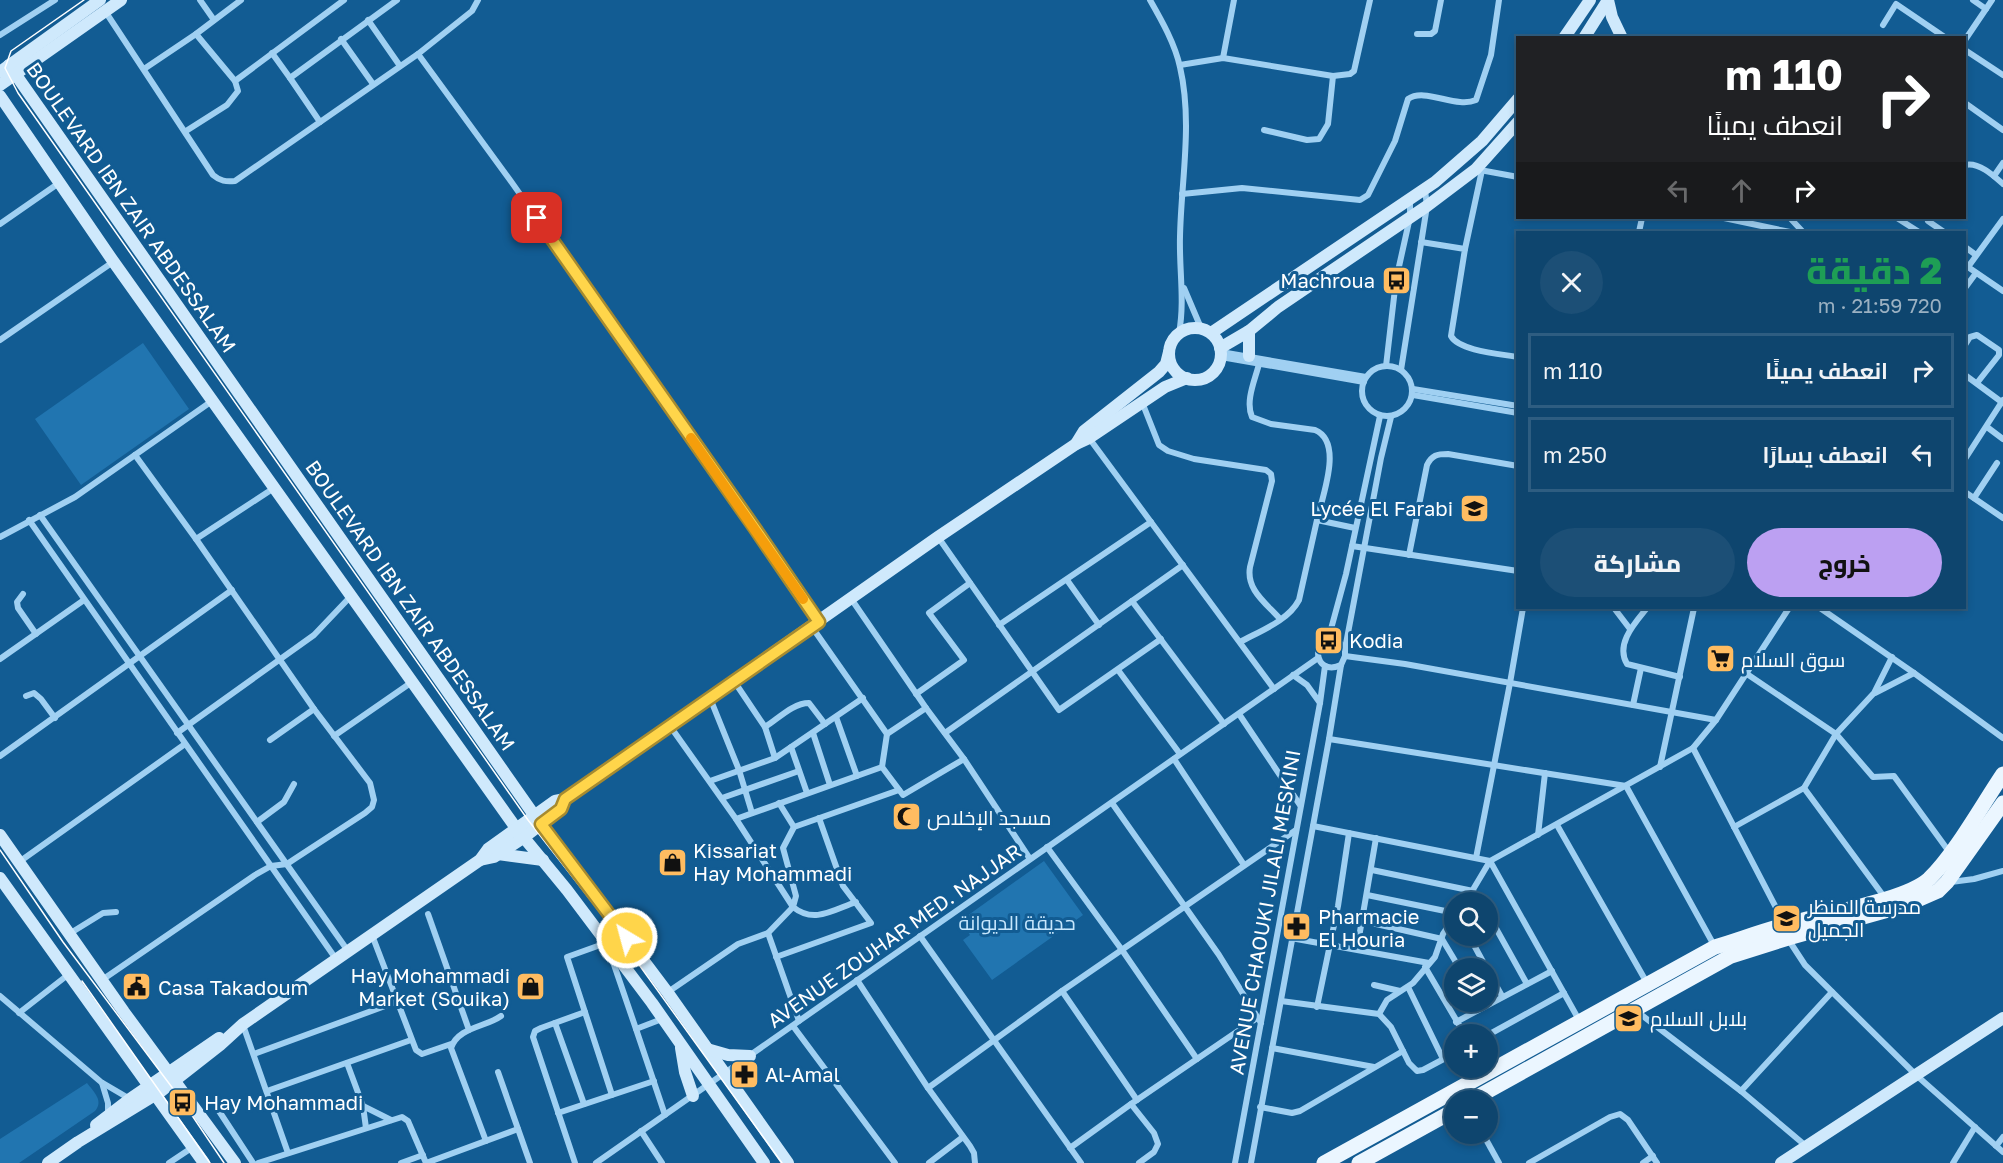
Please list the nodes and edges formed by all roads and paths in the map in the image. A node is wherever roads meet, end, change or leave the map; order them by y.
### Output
1 (55, 0) edge
2 (121, 0) edge
3 (200, 0) edge
4 (241, 0) edge
5 (344, 0) edge
6 (397, 0) edge
7 (478, 0) edge
8 (1150, 0) edge
9 (1234, 0) edge
10 (1370, 0) edge
11 (1441, 0) edge
12 (1499, 0) edge
13 (1590, 0) edge
14 (1608, 0) edge
15 (1972, 0) edge
16 (1992, 0) edge
17 (1897, 2) edge
18 (103, 5) edge
19 (1986, 9) junction
20 (214, 20) junction
21 (368, 20) junction
22 (1883, 25) dead end
23 (196, 34) junction
24 (1417, 34) dead end
25 (0, 35) edge
26 (1574, 36) edge
27 (1621, 36) edge
28 (1943, 36) edge
29 (341, 39) junction
30 (1966, 39) edge
31 (1966, 51) edge
32 (272, 53) junction
33 (418, 54) junction
34 (1223, 58) junction
35 (1180, 65) junction
36 (400, 66) junction
37 (144, 69) junction
38 (8, 70) edge
39 (2003, 75) edge
40 (1333, 76) junction
41 (290, 78) junction
42 (235, 81) junction
43 (373, 84) junction
44 (0, 85) edge
45 (0, 96) edge
46 (1516, 101) edge
47 (1966, 105) edge
48 (320, 122) junction
49 (1516, 124) edge
50 (1264, 130) dead end
51 (2003, 130) edge
52 (186, 131) junction
53 (2003, 163) edge
54 (1966, 165) edge
55 (1479, 170) junction
56 (1994, 176) junction
57 (1516, 177) edge
58 (59, 183) junction
59 (2003, 184) edge
60 (1425, 189) junction
61 (1182, 194) junction
62 (1410, 198) junction
63 (1427, 206) junction
64 (1410, 217) junction
65 (1735, 219) edge
66 (1791, 219) edge
67 (1898, 219) edge
68 (1929, 219) edge
69 (2003, 219) edge
70 (1757, 221) edge
71 (0, 224) edge
72 (1787, 231) edge
73 (1802, 231) edge
74 (1916, 231) edge
75 (1919, 231) edge
76 (1943, 231) edge
77 (1421, 242) junction
78 (1966, 248) edge
79 (1465, 249) junction
80 (1976, 255) junction
81 (113, 261) junction
82 (1966, 266) edge
83 (1976, 273) junction
84 (1182, 283) junction
85 (1966, 287) edge
86 (2003, 291) edge
87 (1206, 331) junction
88 (1248, 331) junction
89 (1179, 333) junction
90 (0, 340) edge
91 (1966, 343) edge
92 (1170, 349) junction
93 (1220, 352) junction
94 (1516, 357) edge
95 (1254, 360) junction
96 (1386, 366) junction
97 (1401, 370) junction
98 (1966, 376) edge
99 (1187, 378) junction
100 (1365, 379) junction
101 (1977, 383) junction
102 (1413, 392) junction
103 (212, 401) junction
104 (1142, 402) junction
105 (2002, 402) edge
106 (1516, 406) edge
107 (1516, 412) edge
108 (1380, 416) junction
109 (1391, 417) junction
110 (1987, 427) junction
111 (1089, 438) junction
112 (2003, 439) edge
113 (1076, 444) junction
114 (135, 455) junction
115 (1966, 458) edge
116 (1997, 463) dead end
117 (1516, 466) edge
118 (274, 488) junction
119 (1966, 493) edge
120 (1974, 498) junction
121 (40, 515) junction
122 (2002, 516) edge
123 (29, 520) junction
124 (1317, 520) junction
125 (1151, 522) junction
126 (1355, 528) junction
127 (0, 537) edge
128 (938, 537) junction
129 (196, 538) junction
130 (1352, 546) junction
131 (1365, 549) junction
132 (1408, 555) junction
133 (1183, 566) junction
134 (1516, 571) edge
135 (1067, 580) junction
136 (970, 583) junction
137 (232, 590) junction
138 (23, 594) dead end
139 (351, 596) junction
140 (84, 600) junction
141 (852, 600) junction
142 (1132, 601) junction
143 (1522, 609) edge
144 (1615, 609) edge
145 (1646, 609) edge
146 (1694, 609) edge
147 (1788, 609) edge
148 (1821, 609) edge
149 (1280, 619) junction
150 (816, 625) junction
151 (1099, 625) junction
152 (999, 626) junction
153 (1630, 630) junction
154 (36, 634) junction
155 (1161, 639) junction
156 (1328, 640) junction
157 (1240, 642) junction
158 (1345, 653) junction
159 (140, 657) junction
160 (1892, 657) junction
161 (1318, 658) junction
162 (0, 659) edge
163 (280, 660) junction
164 (130, 665) junction
165 (1341, 665) junction
166 (1324, 666) junction
167 (1641, 668) junction
168 (1118, 670) junction
169 (1031, 672) junction
170 (1914, 673) junction
171 (1747, 674) junction
172 (1293, 675) junction
173 (1680, 677) junction
174 (734, 681) junction
175 (412, 682) junction
176 (1510, 683) junction
177 (1274, 689) junction
178 (1874, 693) junction
179 (916, 694) junction
180 (26, 696) dead end
181 (710, 698) junction
182 (863, 698) junction
183 (1320, 704) junction
184 (1633, 705) junction
185 (926, 708) junction
186 (314, 709) junction
187 (1673, 712) junction
188 (1239, 714) junction
189 (836, 717) junction
190 (55, 718) junction
191 (1716, 720) junction
192 (825, 724) junction
193 (1224, 724) junction
194 (188, 725) junction
195 (670, 726) junction
196 (765, 727) junction
197 (177, 733) junction
198 (813, 733) junction
199 (887, 734) junction
200 (945, 734) junction
201 (1836, 734) junction
202 (334, 736) junction
203 (2003, 738) edge
204 (1329, 739) junction
205 (270, 740) dead end
206 (185, 744) junction
207 (791, 747) junction
208 (1693, 748) junction
209 (1180, 754) junction
210 (0, 756) edge
211 (775, 758) junction
212 (964, 759) junction
213 (1174, 759) junction
214 (1495, 765) junction
215 (882, 767) junction
216 (1660, 767) junction
217 (739, 770) junction
218 (799, 771) junction
219 (1545, 773) junction
220 (2003, 774) edge
221 (856, 776) junction
222 (710, 781) junction
223 (294, 784) dead end
224 (830, 785) junction
225 (1626, 786) junction
226 (1804, 788) junction
227 (746, 790) junction
228 (899, 790) junction
229 (807, 793) junction
230 (722, 798) junction
231 (1112, 802) junction
232 (779, 803) junction
233 (2003, 803) edge
234 (1300, 806) junction
235 (752, 813) junction
236 (819, 818) junction
237 (736, 819) junction
238 (538, 820) junction
239 (257, 822) junction
240 (1557, 825) junction
241 (1313, 826) junction
242 (794, 827) junction
243 (1734, 827) junction
244 (1296, 830) junction
245 (519, 833) junction
246 (1349, 833) junction
247 (0, 835) edge
248 (1538, 835) junction
249 (1376, 838) junction
250 (1047, 847) junction
251 (1950, 853) junction
252 (498, 854) junction
253 (1476, 858) junction
254 (480, 860) junction
255 (543, 860) junction
256 (1030, 860) junction
257 (1490, 861) junction
258 (19, 862) junction
259 (286, 864) junction
260 (1244, 865) junction
261 (271, 866) junction
262 (1372, 870) junction
263 (2003, 871) edge
264 (1, 882) edge
265 (1947, 882) junction
266 (1473, 891) joint
267 (1367, 895) junction
268 (1885, 899) junction
269 (856, 902) junction
270 (793, 907) junction
271 (1184, 907) junction
272 (116, 912) dead end
273 (1444, 912) edge
274 (428, 914) dead end
275 (1363, 921) junction
276 (1786, 931) junction
277 (1498, 932) edge
278 (768, 933) junction
279 (69, 934) junction
280 (371, 934) junction
281 (1444, 934) edge
282 (920, 936) junction
283 (1291, 938) junction
284 (1442, 939) junction
285 (606, 942) junction
286 (1331, 946) junction
287 (1715, 947) junction
288 (1357, 949) junction
289 (1122, 950) junction
290 (348, 951) junction
291 (776, 957) junction
292 (1453, 958) edge
293 (336, 959) junction
294 (1427, 965) junction
295 (1552, 971) junction
296 (70, 974) junction
297 (102, 980) junction
298 (857, 980) junction
299 (1527, 984) junction
300 (1648, 984) junction
301 (1374, 985) dead end
302 (1408, 987) junction
303 (1498, 989) edge
304 (1062, 991) junction
305 (1400, 991) junction
306 (1832, 992) junction
307 (668, 993) junction
308 (1564, 993) junction
309 (0, 996) edge
310 (1502, 996) junction
311 (1498, 998) edge
312 (1281, 1001) junction
313 (396, 1002) junction
314 (1317, 1007) junction
315 (1635, 1010) junction
316 (585, 1012) junction
317 (1470, 1012) edge
318 (19, 1013) junction
319 (1379, 1014) junction
320 (501, 1016) dead end
321 (2003, 1018) edge
322 (663, 1019) junction
323 (799, 1021) junction
324 (1259, 1021) junction
325 (1456, 1022) joint
326 (1580, 1022) junction
327 (555, 1023) junction
328 (793, 1026) junction
329 (238, 1028) junction
330 (636, 1029) junction
331 (1498, 1029) edge
332 (469, 1030) junction
333 (411, 1040) junction
334 (993, 1040) junction
335 (452, 1044) junction
336 (680, 1044) junction
337 (1272, 1048) junction
338 (707, 1049) junction
339 (1404, 1051) junction
340 (254, 1054) junction
341 (750, 1056) junction
342 (1197, 1059) junction
343 (1443, 1059) joint
344 (347, 1063) junction
345 (1498, 1065) edge
346 (1374, 1067) junction
347 (498, 1072) dead end
348 (724, 1074) junction
349 (1916, 1075) junction
350 (172, 1076) junction
351 (1474, 1078) edge
352 (654, 1081) junction
353 (101, 1082) junction
354 (708, 1085) junction
355 (928, 1088) junction
356 (153, 1090) junction
357 (1490, 1090) edge
358 (267, 1091) junction
359 (1740, 1091) junction
360 (612, 1095) junction
361 (693, 1096) junction
362 (130, 1099) junction
363 (1134, 1102) junction
364 (584, 1104) junction
365 (363, 1106) junction
366 (1260, 1107) junction
367 (217, 1108) dead end
368 (558, 1113) junction
369 (108, 1115) junction
370 (665, 1115) junction
371 (1444, 1116) edge
372 (391, 1120) junction
373 (1975, 1127) junction
374 (366, 1128) junction
375 (518, 1129) junction
376 (642, 1131) junction
377 (963, 1137) junction
378 (2003, 1137) edge
379 (486, 1141) junction
380 (78, 1142) junction
381 (1489, 1144) edge
382 (1806, 1146) junction
383 (1996, 1146) junction
384 (193, 1147) junction
385 (1070, 1148) junction
386 (2003, 1152) edge
387 (288, 1154) junction
388 (423, 1155) junction
389 (1653, 1156) junction
390 (762, 1162) edge
391 (48, 1163) edge
392 (169, 1163) edge
393 (204, 1163) edge
394 (235, 1163) edge
395 (255, 1163) edge
396 (401, 1163) edge
397 (426, 1163) edge
398 (530, 1163) edge
399 (575, 1163) edge
400 (596, 1163) edge
401 (662, 1163) edge
402 (788, 1163) edge
403 (895, 1163) edge
404 (929, 1163) edge
405 (975, 1163) edge
406 (1081, 1163) edge
407 (1139, 1163) edge
408 (1235, 1163) edge
409 (1251, 1163) edge
410 (1324, 1163) edge
411 (1359, 1163) edge
412 (1499, 1163) edge
413 (1529, 1163) edge
414 (1643, 1163) edge
415 (1657, 1163) edge
416 (1781, 1163) edge
417 (1953, 1163) edge

1 - 25 street
2 - 18 street
3 - 20 street
4 - 20 street
5 - 32 street
6 - 21 street
7 - 33 street
8 - 35 street
9 - 34 street
10 - 40 street
11 - 24 street
12 - 61 street
13 - 26 street
14 - 26 street
14 - 27 street
15 - 19 street
16 - 19 street
17 - 22 street
17 - 28 street
18 - 37 street
18 - 38 street
19 - 30 street
20 - 23 street
21 - 29 street
21 - 36 street
23 - 37 street
23 - 42 street
29 - 41 street
29 - 43 street
31 - 39 street
32 - 41 street
32 - 42 street
33 - 36 street
33 - 150 street
34 - 35 street
34 - 40 street
35 - 61 street
36 - 43 street
37 - 52 street
38 - 44 street
38 - 238 street, BOULEVARD IBN ZAIR ABDESSALAM
40 - 50 street
41 - 48 street
42 - 52 street
43 - 48 street
45 - 58 street
46 - 60 street
47 - 51 street
48 - 52 street
49 - 55 street
53 - 56 street
54 - 56 street
55 - 57 street
55 - 63 street
55 - 79 street
56 - 59 street
58 - 71 street
58 - 81 street
60 - 62 street
60 - 63 street
61 - 84 street
62 - 64 street
62 - 87 street
63 - 64 street
63 - 77 street
64 - 88 street
64 - 96 street
65 - 70 street
66 - 73 street
67 - 74 street
68 - 75 street
68 - 76 street
69 - 80 street
70 - 72 street
77 - 79 street
77 - 97 street
78 - 80 street
79 - 94 street
80 - 82 street
81 - 90 street
81 - 103 street
82 - 83 street
83 - 85 street
83 - 86 street
84 - 87 street
84 - 89 street
87 - 89 street
87 - 93 street
88 - 93 street
88 - 95 street
89 - 92 street
91 - 101 street
92 - 99 street
92 - 113 street
93 - 95 street
93 - 95 street
93 - 99 street
95 - 100 street
95 - 100 street
95 - 124 street
96 - 97 street
96 - 100 street
97 - 102 street
98 - 101 street
99 - 104 street
100 - 108 street
101 - 105 street
102 - 106 street
102 - 107 street
102 - 109 street
103 - 114 street
103 - 118 street
104 - 111 street
104 - 149 street
105 - 110 street
108 - 109 street
108 - 126 street
109 - 131 street
110 - 112 street
110 - 115 street
111 - 113 street
111 - 125 street
113 - 128 street
114 - 121 street
114 - 129 street
116 - 120 street
117 - 132 street
118 - 129 street
118 - 139 street
119 - 120 street
120 - 122 street
121 - 123 street
121 - 159 street
123 - 127 street
123 - 140 street
124 - 126 street
124 - 149 street
125 - 133 street
125 - 135 street
126 - 130 street
128 - 136 street
128 - 141 street
129 - 137 street
130 - 131 street
130 - 156 street
131 - 132 street
131 - 158 street
132 - 134 street
133 - 142 street
133 - 157 street
135 - 151 street
135 - 152 street
136 - 152 street
136 - 179 street
137 - 159 street
137 - 163 street
138 - 154 street
139 - 163 street
139 - 175 street
140 - 154 street
140 - 164 street
141 - 150 street
141 - 179 street
142 - 151 street
142 - 155 street
143 - 176 street
144 - 153 street
145 - 153 street
146 - 173 street
147 - 171 street
148 - 160 street
149 - 157 street
150 - 174 street
150 - 182 street
151 - 169 street
152 - 169 street
153 - 167 street
154 - 162 street
155 - 168 street
155 - 193 street
156 - 158 street
156 - 161 street
157 - 177 street
158 - 165 street
158 - 176 street
159 - 164 street
159 - 194 street
160 - 170 street
160 - 178 street
161 - 166 street
161 - 172 street, AVENUE ZOUHAR MED. NAJJAR
163 - 186 street
163 - 194 street
164 - 190 street
164 - 197 street
165 - 166 street
165 - 204 street, AVENUE CHAOUKI JILALI MESKINI
166 - 183 street, AVENUE CHAOUKI JILALI MESKINI
167 - 173 street
167 - 184 street
168 - 169 street
168 - 209 street
169 - 200 street
170 - 178 street
170 - 203 street
171 - 191 street
171 - 201 street
172 - 177 street, AVENUE ZOUHAR MED. NAJJAR
172 - 183 street
173 - 187 street
174 - 181 street
174 - 196 street
175 - 202 street
175 - 245 street
176 - 184 street
176 - 214 street
177 - 188 street, AVENUE ZOUHAR MED. NAJJAR
178 - 201 street
179 - 185 street
180 - 190 street
181 - 195 street
181 - 217 street
182 - 189 street
182 - 199 street
183 - 234 street, AVENUE CHAOUKI JILALI MESKINI
184 - 187 street
185 - 199 street
185 - 200 street
186 - 202 street
186 - 205 street
187 - 191 street
187 - 216 street
188 - 193 street, AVENUE ZOUHAR MED. NAJJAR
188 - 234 street
189 - 192 street
189 - 221 street
190 - 210 street
191 - 208 street
192 - 196 street
192 - 198 street
193 - 209 street, AVENUE ZOUHAR MED. NAJJAR
194 - 197 street
194 - 239 street
195 - 222 street
195 - 238 street
196 - 211 street
197 - 206 street
198 - 207 street
198 - 224 street
199 - 215 street
200 - 212 street
201 - 226 street
201 - 251 street
202 - 259 street
204 - 214 street
204 - 241 street, AVENUE CHAOUKI JILALI MESKINI
206 - 258 street
206 - 261 street
207 - 211 street
207 - 218 street
208 - 216 street
208 - 243 street
209 - 213 street, AVENUE ZOUHAR MED. NAJJAR
211 - 217 street
212 - 228 street
212 - 256 street
213 - 231 street, AVENUE ZOUHAR MED. NAJJAR
213 - 260 street
214 - 219 street
214 - 253 street
215 - 221 street
215 - 228 street
216 - 225 street
217 - 222 street
217 - 227 street
218 - 227 street
218 - 229 street
219 - 225 street
219 - 248 street
220 - 251 main road
221 - 224 street
222 - 230 street
223 - 239 street
224 - 229 street
225 - 240 street
225 - 287 street
226 - 243 street
226 - 268 street
227 - 230 street
227 - 235 street
228 - 236 street
229 - 232 street
230 - 237 street
231 - 250 street, AVENUE ZOUHAR MED. NAJJAR
231 - 271 street
232 - 235 street
232 - 242 street
233 - 265 main road
234 - 244 street, AVENUE CHAOUKI JILALI MESKINI
235 - 237 street
236 - 242 street
236 - 269 street
237 - 270 street
238 - 245 street
238 - 307 street, BOULEVARD IBN ZAIR ABDESSALAM
239 - 259 street
240 - 248 street
240 - 300 street
241 - 246 street
241 - 283 street, AVENUE CHAOUKI JILALI MESKINI
242 - 270 street
243 - 276 street
244 - 260 street
244 - 324 street, AVENUE CHAOUKI JILALI MESKINI
245 - 252 street
245 - 254 street
245 - 255 street
246 - 249 street
246 - 286 street
247 - 258 street
248 - 257 street
249 - 253 street
249 - 262 street
250 - 256 street, AVENUE ZOUHAR MED. NAJJAR
250 - 289 street
251 - 268 main road
252 - 254 street
252 - 255 street
253 - 257 street
254 - 280 street
255 - 285 street
256 - 282 street, AVENUE ZOUHAR MED. NAJJAR
257 - 266 street
257 - 295 street
258 - 279 street
259 - 261 street
259 - 290 street
260 - 271 street
261 - 293 street
261 - 297 street
262 - 266 street
262 - 267 street
263 - 265 street
264 - 296 street
265 - 276 main road
267 - 273 street
267 - 275 street
268 - 276 main road
269 - 270 street
269 - 291 street
270 - 278 street
271 - 289 street
271 - 324 street
272 - 279 street
274 - 332 street
275 - 284 street
275 - 288 street
276 - 287 main road
276 - 306 street
276 - 315 main road
277 - 299 street
278 - 291 street
278 - 307 street
279 - 297 street
280 - 290 street
280 - 313 street
281 - 284 street
282 - 298 street, AVENUE ZOUHAR MED. NAJJAR
282 - 334 street
283 - 286 street
283 - 312 street, AVENUE CHAOUKI JILALI MESKINI
284 - 292 street
284 - 294 street
285 - 316 street
285 - 322 street
285 - 330 street
286 - 288 street
286 - 314 street
287 - 300 main road
288 - 294 street
289 - 304 street
289 - 342 street
290 - 293 street
291 - 323 street
293 - 329 street
294 - 302 street
294 - 325 street
295 - 299 street
295 - 308 street
296 - 318 street
296 - 356 street
297 - 350 street
298 - 323 street, AVENUE ZOUHAR MED. NAJJAR
298 - 355 street
299 - 310 street
300 - 326 main road
301 - 305 street
302 - 305 street
302 - 343 street
303 - 310 street
304 - 334 street
304 - 363 street
305 - 319 street
306 - 349 street
306 - 359 street
307 - 338 street, BOULEVARD IBN ZAIR ABDESSALAM
308 - 326 street
308 - 331 street
309 - 318 street
310 - 311 street
312 - 314 street
312 - 337 street, AVENUE CHAOUKI JILALI MESKINI
313 - 333 street
313 - 340 street
314 - 319 street
315 - 357 main road
315 - 359 street
316 - 327 street
316 - 360 street
317 - 325 street
318 - 353 street
319 - 339 street
320 - 332 street
321 - 349 street
322 - 330 street
322 - 336 street
323 - 328 street, AVENUE ZOUHAR MED. NAJJAR
324 - 342 street
324 - 408 street, AVENUE CHAOUKI JILALI MESKINI
326 - 345 main road
327 - 364 street
327 - 368 street
328 - 341 street, AVENUE ZOUHAR MED. NAJJAR
328 - 403 street
329 - 340 street
329 - 350 street
330 - 352 street
332 - 335 street
333 - 335 street
333 - 344 street
334 - 355 street
334 - 385 street
335 - 379 street
336 - 354 street
336 - 361 street
337 - 346 street
337 - 366 street, AVENUE CHAOUKI JILALI MESKINI
338 - 341 street
338 - 348 street, BOULEVARD IBN ZAIR ABDESSALAM
339 - 343 street
339 - 346 street
340 - 358 street
341 - 348 street, AVENUE ZOUHAR MED. NAJJAR
342 - 363 street
344 - 358 street
344 - 365 street
346 - 366 street
347 - 375 street
348 - 354 street, AVENUE ZOUHAR MED. NAJJAR
348 - 402 street, BOULEVARD IBN ZAIR ABDESSALAM
349 - 373 street
349 - 382 street
350 - 356 street
350 - 394 street
351 - 410 main road
352 - 360 street
352 - 370 street
353 - 362 street
353 - 369 street
354 - 361 street, AVENUE ZOUHAR MED. NAJJAR
354 - 390 street
355 - 377 street
356 - 362 street
356 - 380 street
356 - 384 street
358 - 387 street
359 - 382 street
360 - 364 street
361 - 370 street, AVENUE ZOUHAR MED. NAJJAR
362 - 369 street
363 - 385 street
363 - 407 street
364 - 368 street
365 - 372 street
365 - 374 street
366 - 409 street, AVENUE CHAOUKI JILALI MESKINI
367 - 395 street
368 - 399 street
369 - 380 street
370 - 376 street, AVENUE ZOUHAR MED. NAJJAR
371 - 411 main road
372 - 374 street
372 - 388 street
373 - 383 street
373 - 417 street
374 - 387 street
375 - 379 street
375 - 398 street
376 - 400 street, AVENUE ZOUHAR MED. NAJJAR
376 - 401 street
377 - 404 street
377 - 405 street
378 - 383 street
379 - 397 street
380 - 391 street
381 - 412 street
382 - 416 street
383 - 386 street
384 - 392 street
384 - 393 street
385 - 406 street
387 - 395 street
388 - 396 street
388 - 397 street
389 - 413 street
389 - 414 street
389 - 415 street

